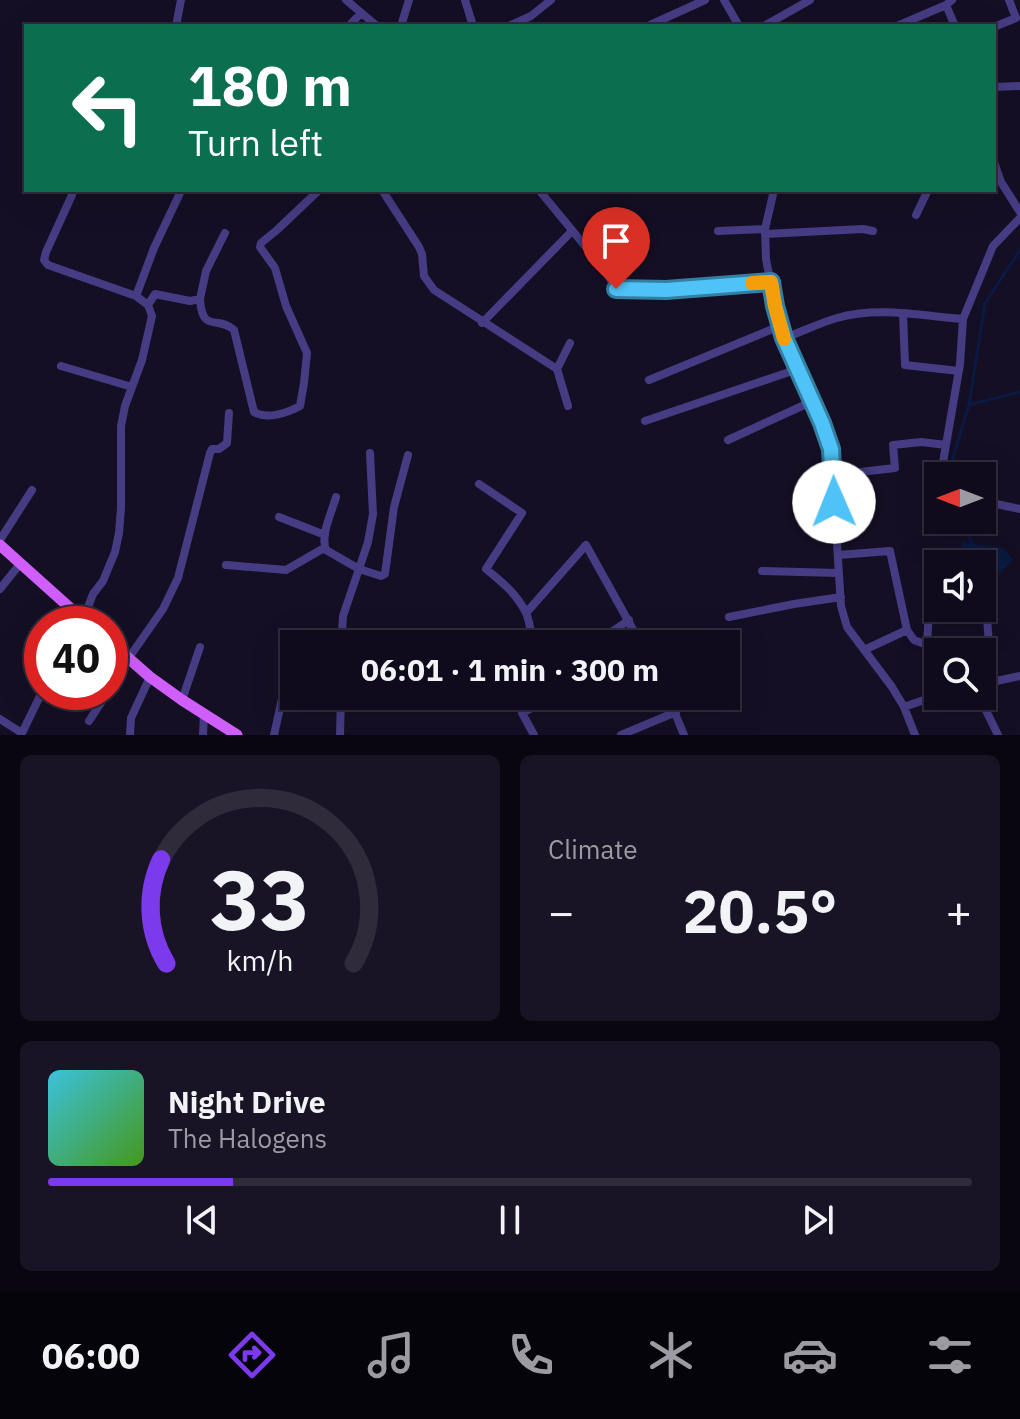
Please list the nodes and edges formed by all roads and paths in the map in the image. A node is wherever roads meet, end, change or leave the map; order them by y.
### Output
1 (181, 0) edge
2 (347, 0) edge
3 (409, 0) edge
4 (465, 0) edge
5 (551, 0) edge
6 (705, 0) edge
7 (737, 0) edge
8 (810, 0) edge
9 (1009, 0) edge
10 (726, 3) edge
11 (949, 3) edge
12 (361, 13) junction
13 (176, 24) edge
14 (351, 24) edge
15 (375, 24) edge
16 (402, 24) edge
17 (472, 24) edge
18 (513, 24) edge
19 (652, 24) edge
20 (738, 24) edge
21 (768, 24) edge
22 (902, 24) edge
23 (954, 24) edge
24 (996, 26) edge
25 (1020, 86) edge
26 (996, 87) edge
27 (996, 168) edge
28 (72, 192) edge
29 (317, 192) edge
30 (383, 192) edge
31 (541, 192) edge
32 (774, 192) edge
33 (927, 192) edge
34 (180, 193) dead end
35 (1020, 212) edge
36 (916, 215) dead end
37 (1020, 218) edge
38 (572, 231) junction
39 (718, 231) dead end
40 (873, 231) dead end
41 (765, 232) junction
42 (225, 233) dead end
43 (771, 282) junction
44 (136, 296) junction
45 (200, 299) junction
46 (148, 305) junction
47 (903, 314) junction
48 (963, 319) junction
49 (482, 323) junction
50 (780, 326) junction
51 (784, 338) junction
52 (570, 343) dead end
53 (61, 366) dead end
54 (557, 369) junction
55 (798, 369) junction
56 (959, 371) junction
57 (649, 380) dead end
58 (132, 387) junction
59 (813, 401) junction
60 (568, 406) dead end
61 (229, 413) dead end
62 (645, 421) dead end
63 (728, 440) dead end
64 (946, 445) junction
65 (370, 453) dead end
66 (408, 455) dead end
67 (943, 462) edge
68 (834, 475) junction
69 (479, 484) dead end
70 (32, 490) dead end
71 (336, 497) dead end
72 (996, 504) edge
73 (1020, 509) edge
74 (279, 517) dead end
75 (325, 535) junction
76 (0, 543) edge
77 (324, 548) junction
78 (838, 555) junction
79 (20, 564) junction
80 (226, 565) dead end
81 (359, 569) junction
82 (762, 571) dead end
83 (839, 573) junction
84 (0, 589) edge
85 (841, 597) junction
86 (65, 606) edge
87 (88, 606) edge
88 (526, 613) junction
89 (729, 617) dead end
90 (629, 620) junction
91 (342, 630) edge
92 (530, 630) edge
93 (614, 630) edge
94 (634, 630) edge
95 (907, 630) junction
96 (924, 644) edge
97 (200, 647) dead end
98 (864, 650) junction
99 (129, 659) joint
100 (1020, 676) edge
101 (150, 677) junction
102 (996, 681) edge
103 (182, 700) junction
104 (924, 700) edge
105 (904, 707) junction
106 (280, 708) edge
107 (33, 710) edge
108 (96, 710) edge
109 (341, 710) edge
110 (528, 710) edge
111 (986, 710) edge
112 (676, 712) joint
113 (204, 714) junction
114 (0, 719) edge
115 (89, 721) dead end
116 (130, 735) edge
117 (203, 735) edge
118 (237, 735) edge
119 (274, 735) edge
120 (340, 735) edge
121 (534, 735) edge
122 (621, 735) edge
123 (684, 735) edge
124 (915, 735) edge
125 (998, 735) edge

1 - 13 street
2 - 12 street
3 - 16 street
4 - 17 street
5 - 18 street
6 - 19 street
7 - 10 street
8 - 21 street
9 - 24 street
10 - 20 street
11 - 22 street
11 - 23 street
12 - 14 street
12 - 15 street
25 - 26 street
27 - 35 street
28 - 44 street
29 - 45 street
30 - 49 street
31 - 38 street
32 - 41 street
33 - 36 street
34 - 44 street
37 - 48 street
38 - 43 street
38 - 49 street
39 - 41 street
40 - 41 street
41 - 43 street
42 - 45 street
43 - 50 street
44 - 46 street
45 - 46 street
46 - 58 street
47 - 48 street
47 - 51 street
47 - 56 street
48 - 56 street
49 - 54 street
50 - 51 street
50 - 57 street
51 - 55 street
52 - 54 street
53 - 58 street
54 - 60 street
55 - 59 street
55 - 62 street
56 - 64 street
58 - 87 street
59 - 63 street
59 - 68 street
61 - 99 street
64 - 67 street
64 - 68 street
65 - 81 street
66 - 81 street
68 - 78 street
69 - 88 street
70 - 76 street
71 - 75 street
72 - 73 street
74 - 75 street
75 - 77 street
76 - 79 main road
77 - 80 street
77 - 81 street
78 - 83 street
78 - 95 street
79 - 84 street
79 - 86 main road
81 - 91 street
82 - 83 street
83 - 85 street
85 - 89 street
85 - 98 street
88 - 90 street
88 - 92 street
90 - 93 street
90 - 94 street
95 - 96 street
95 - 98 street
97 - 103 street
98 - 105 street
99 - 101 main road
100 - 102 street
101 - 103 main road
101 - 116 street
103 - 113 main road
104 - 105 street
105 - 124 street
106 - 119 street
107 - 114 street
108 - 115 street
109 - 120 street
110 - 121 street
111 - 125 street
112 - 122 street
112 - 123 street
113 - 117 street
113 - 118 main road

